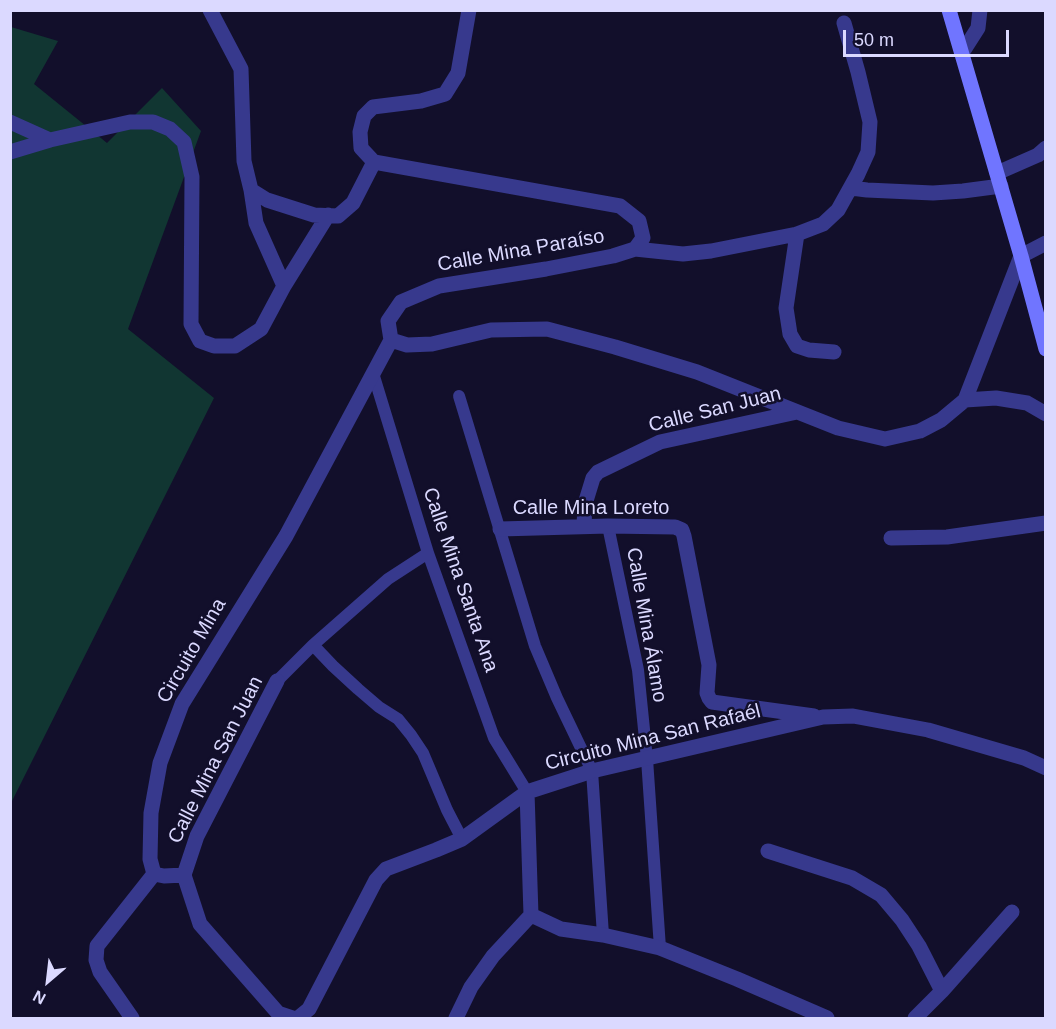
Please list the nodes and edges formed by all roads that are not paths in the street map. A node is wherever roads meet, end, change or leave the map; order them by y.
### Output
1 (210, 10) edge
2 (469, 10) edge
3 (949, 10) edge
4 (980, 10) edge
5 (844, 23) dead end
6 (962, 53) junction
7 (10, 122) edge
8 (50, 140) junction
9 (1046, 148) edge
10 (10, 152) edge
11 (374, 162) junction
12 (999, 179) junction
13 (851, 188) junction
14 (250, 190) junction
15 (328, 215) junction
16 (797, 234) junction
17 (1046, 243) edge
18 (635, 249) junction
19 (1021, 256) junction
20 (284, 286) junction
21 (391, 340) junction
22 (1046, 349) edge
23 (834, 352) dead end
24 (373, 373) junction
25 (459, 396) dead end
26 (965, 400) junction
27 (797, 412) junction
28 (1046, 414) edge
29 (1046, 523) edge
30 (608, 525) junction
31 (584, 526) junction
32 (500, 529) junction
33 (891, 538) dead end
34 (428, 553) junction
35 (313, 645) junction
36 (277, 681) joint
37 (823, 717) junction
38 (647, 759) junction
39 (1046, 768) edge
40 (592, 771) junction
41 (527, 792) junction
42 (462, 839) junction
43 (768, 851) dead end
44 (154, 874) junction
45 (184, 875) junction
46 (1012, 912) dead end
47 (531, 915) junction
48 (603, 935) junction
49 (660, 948) junction
50 (942, 991) junction
51 (132, 1018) edge
52 (293, 1018) edge
53 (298, 1018) edge
54 (456, 1018) edge
55 (827, 1018) edge
56 (915, 1018) edge

1 - 14 street
2 - 11 street
3 - 6 main road
4 - 6 street
5 - 13 street
6 - 12 main road
7 - 8 street
8 - 10 street
8 - 20 street
9 - 12 street
11 - 15 street
11 - 18 street, Calle Mina Paraíso
12 - 13 street
12 - 19 main road
13 - 16 street
14 - 15 street
14 - 20 street
15 - 20 street
16 - 18 street
16 - 23 street
17 - 19 street
18 - 21 street, Calle Mina Paraíso
19 - 22 main road
19 - 26 street
21 - 24 street, Circuito Mina
21 - 27 street
24 - 34 lane, Calle Mina Santa Ana
24 - 44 street, Circuito Mina
25 - 32 lane
26 - 27 street
26 - 28 street
27 - 31 street, Calle San Juan
29 - 33 street
30 - 31 street, Calle Mina Loreto
30 - 37 street, Calle Mina Loreto
30 - 38 lane, Calle Mina Álamo
31 - 32 street, Calle Mina Loreto
32 - 40 lane
34 - 35 lane, Calle Mina San Juan
34 - 41 lane, Calle Mina Santa Ana
35 - 36 lane, Calle Mina San Juan
35 - 42 lane
36 - 45 street, Calle Mina San Juan
37 - 38 street, Circuito Mina San Rafaél
37 - 39 street, Circuito Mina San Rafaél
38 - 40 street, Circuito Mina San Rafaél
38 - 49 lane, Calle Mina Álamo
40 - 41 street, Circuito Mina San Rafaél
40 - 48 lane
41 - 42 street, Circuito Mina San Rafaél
41 - 47 street
42 - 53 street, Circuito Mina San Rafaél
43 - 50 street
44 - 45 street
44 - 51 street
45 - 52 street
46 - 50 street
47 - 48 street
47 - 54 street
48 - 49 street
49 - 55 street
50 - 56 street

